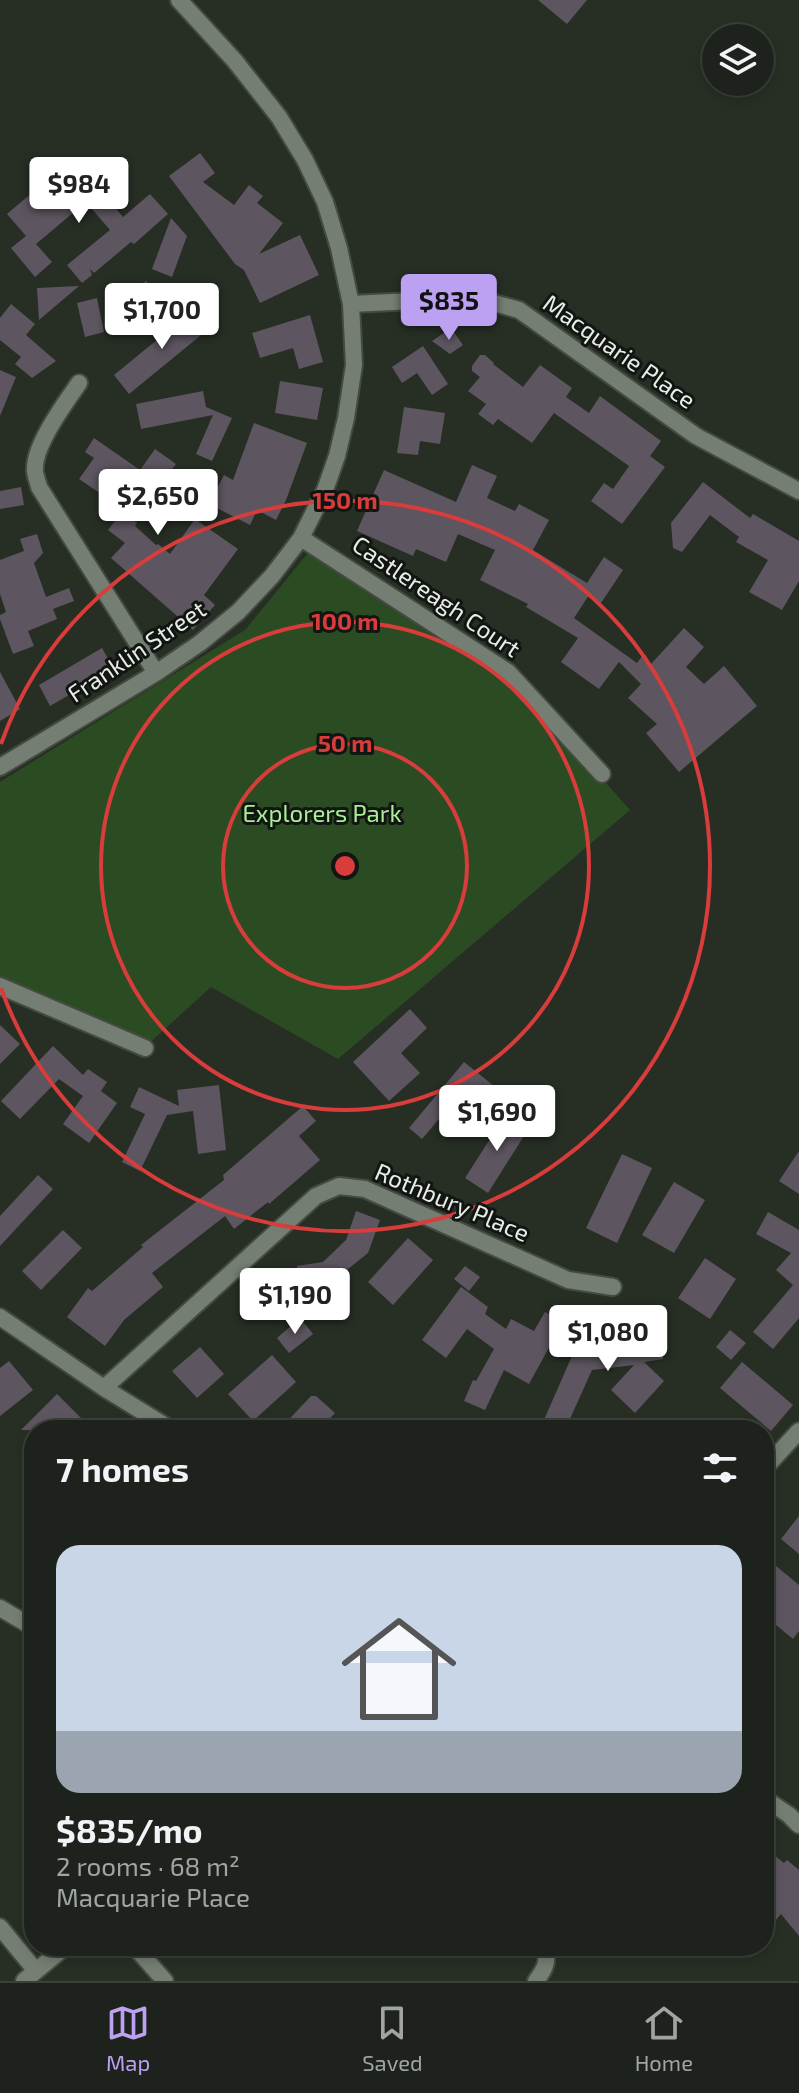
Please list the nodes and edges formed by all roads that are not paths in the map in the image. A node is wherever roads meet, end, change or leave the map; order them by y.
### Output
1 (179, 0) edge
2 (351, 304) junction
3 (79, 383) dead end
4 (799, 491) edge
5 (301, 538) junction
6 (156, 673) junction
7 (0, 767) edge
8 (602, 774) dead end
9 (0, 986) edge
10 (145, 1048) dead end
11 (613, 1287) dead end
12 (0, 1317) edge
13 (104, 1388) junction
14 (156, 1420) edge
15 (799, 1431) edge
16 (774, 1458) edge
17 (0, 1608) edge
18 (24, 1622) edge
19 (774, 1805) edge
20 (799, 1825) edge
21 (0, 1927) edge
22 (54, 1956) edge
23 (143, 1956) edge
24 (547, 1956) edge
25 (30, 1976) edge
26 (165, 1981) edge
27 (536, 1981) edge

1 - 2 street, Franklin Street
2 - 4 street, Macquarie Place
2 - 5 street, Franklin Street
3 - 6 street
5 - 6 street, Franklin Street
5 - 8 street, Castlereagh Court
6 - 7 street, Franklin Street
9 - 10 street
11 - 13 street, Rothbury Place
12 - 13 street
13 - 14 street
15 - 16 street
17 - 18 street
19 - 20 street
21 - 25 street
22 - 25 street
23 - 26 street
24 - 27 street

